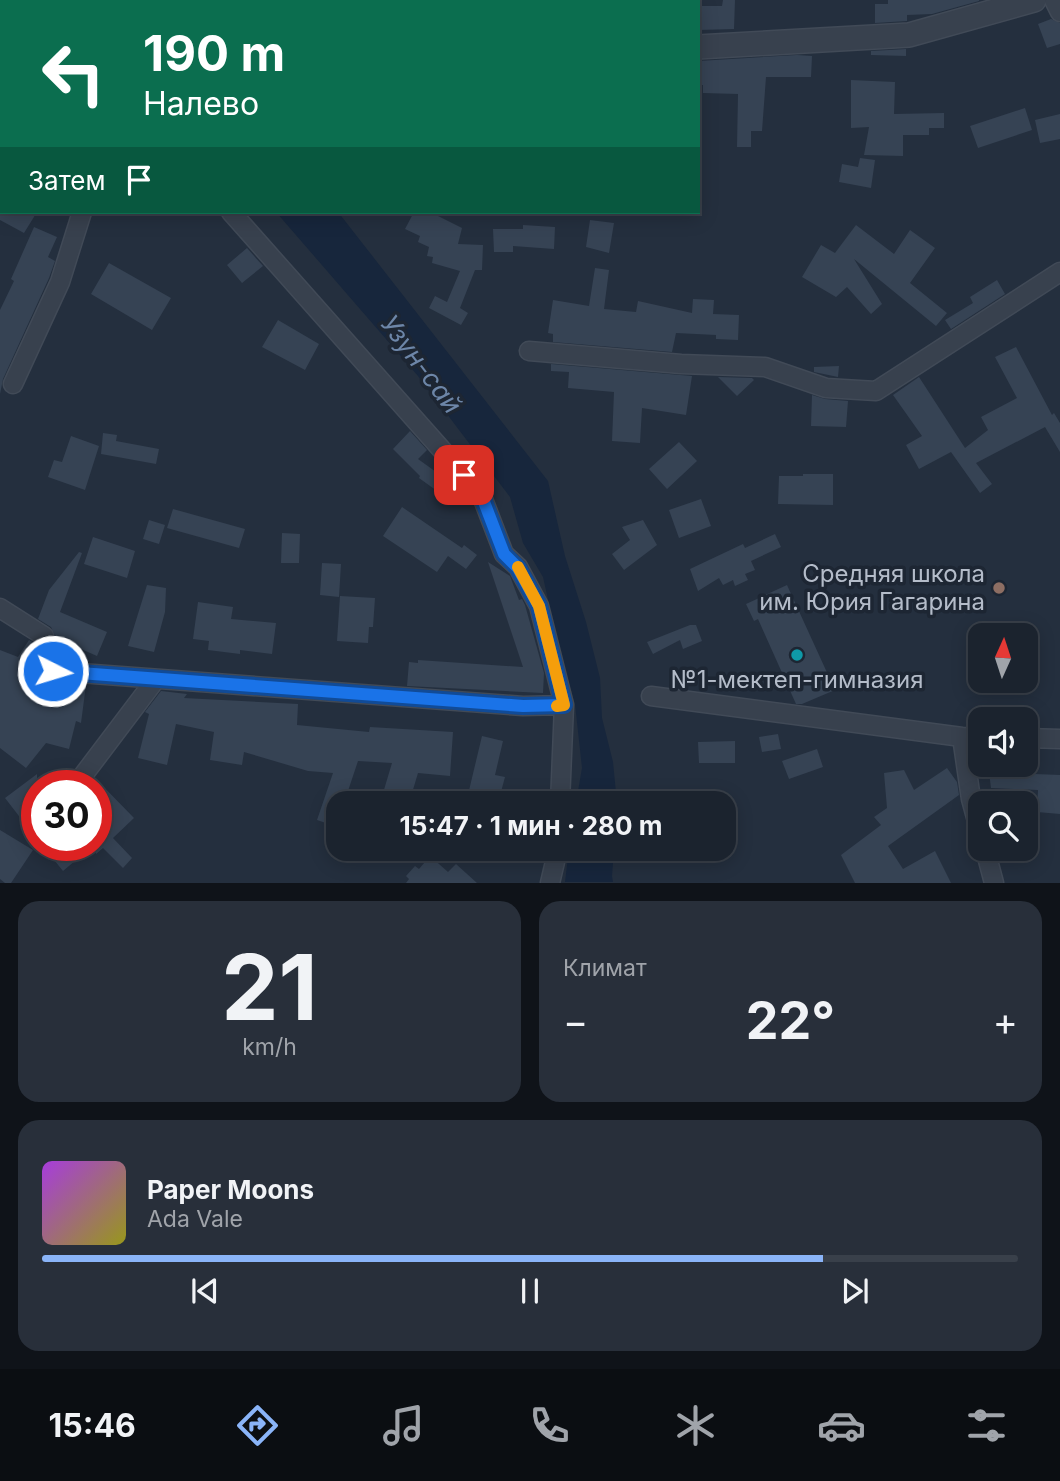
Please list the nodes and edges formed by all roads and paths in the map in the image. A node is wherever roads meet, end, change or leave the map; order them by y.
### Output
1 (1034, 0) edge
2 (1054, 0) edge
3 (1060, 12) edge
4 (700, 47) edge
5 (81, 214) edge
6 (233, 214) edge
7 (1060, 272) edge
8 (529, 351) dead end
9 (12, 384) dead end
10 (0, 608) edge
11 (156, 679) junction
12 (652, 696) dead end
13 (564, 705) junction
14 (968, 738) edge
15 (1038, 738) edge
16 (1060, 739) edge
17 (87, 770) edge
18 (560, 791) edge
19 (555, 861) edge
20 (988, 861) edge
21 (550, 883) edge
22 (994, 883) edge

1 - 4 street
2 - 3 street
5 - 9 street
6 - 13 street
7 - 8 street
10 - 11 street
11 - 13 street
11 - 17 street
12 - 14 street
13 - 18 street
15 - 16 street
19 - 21 street
20 - 22 street

